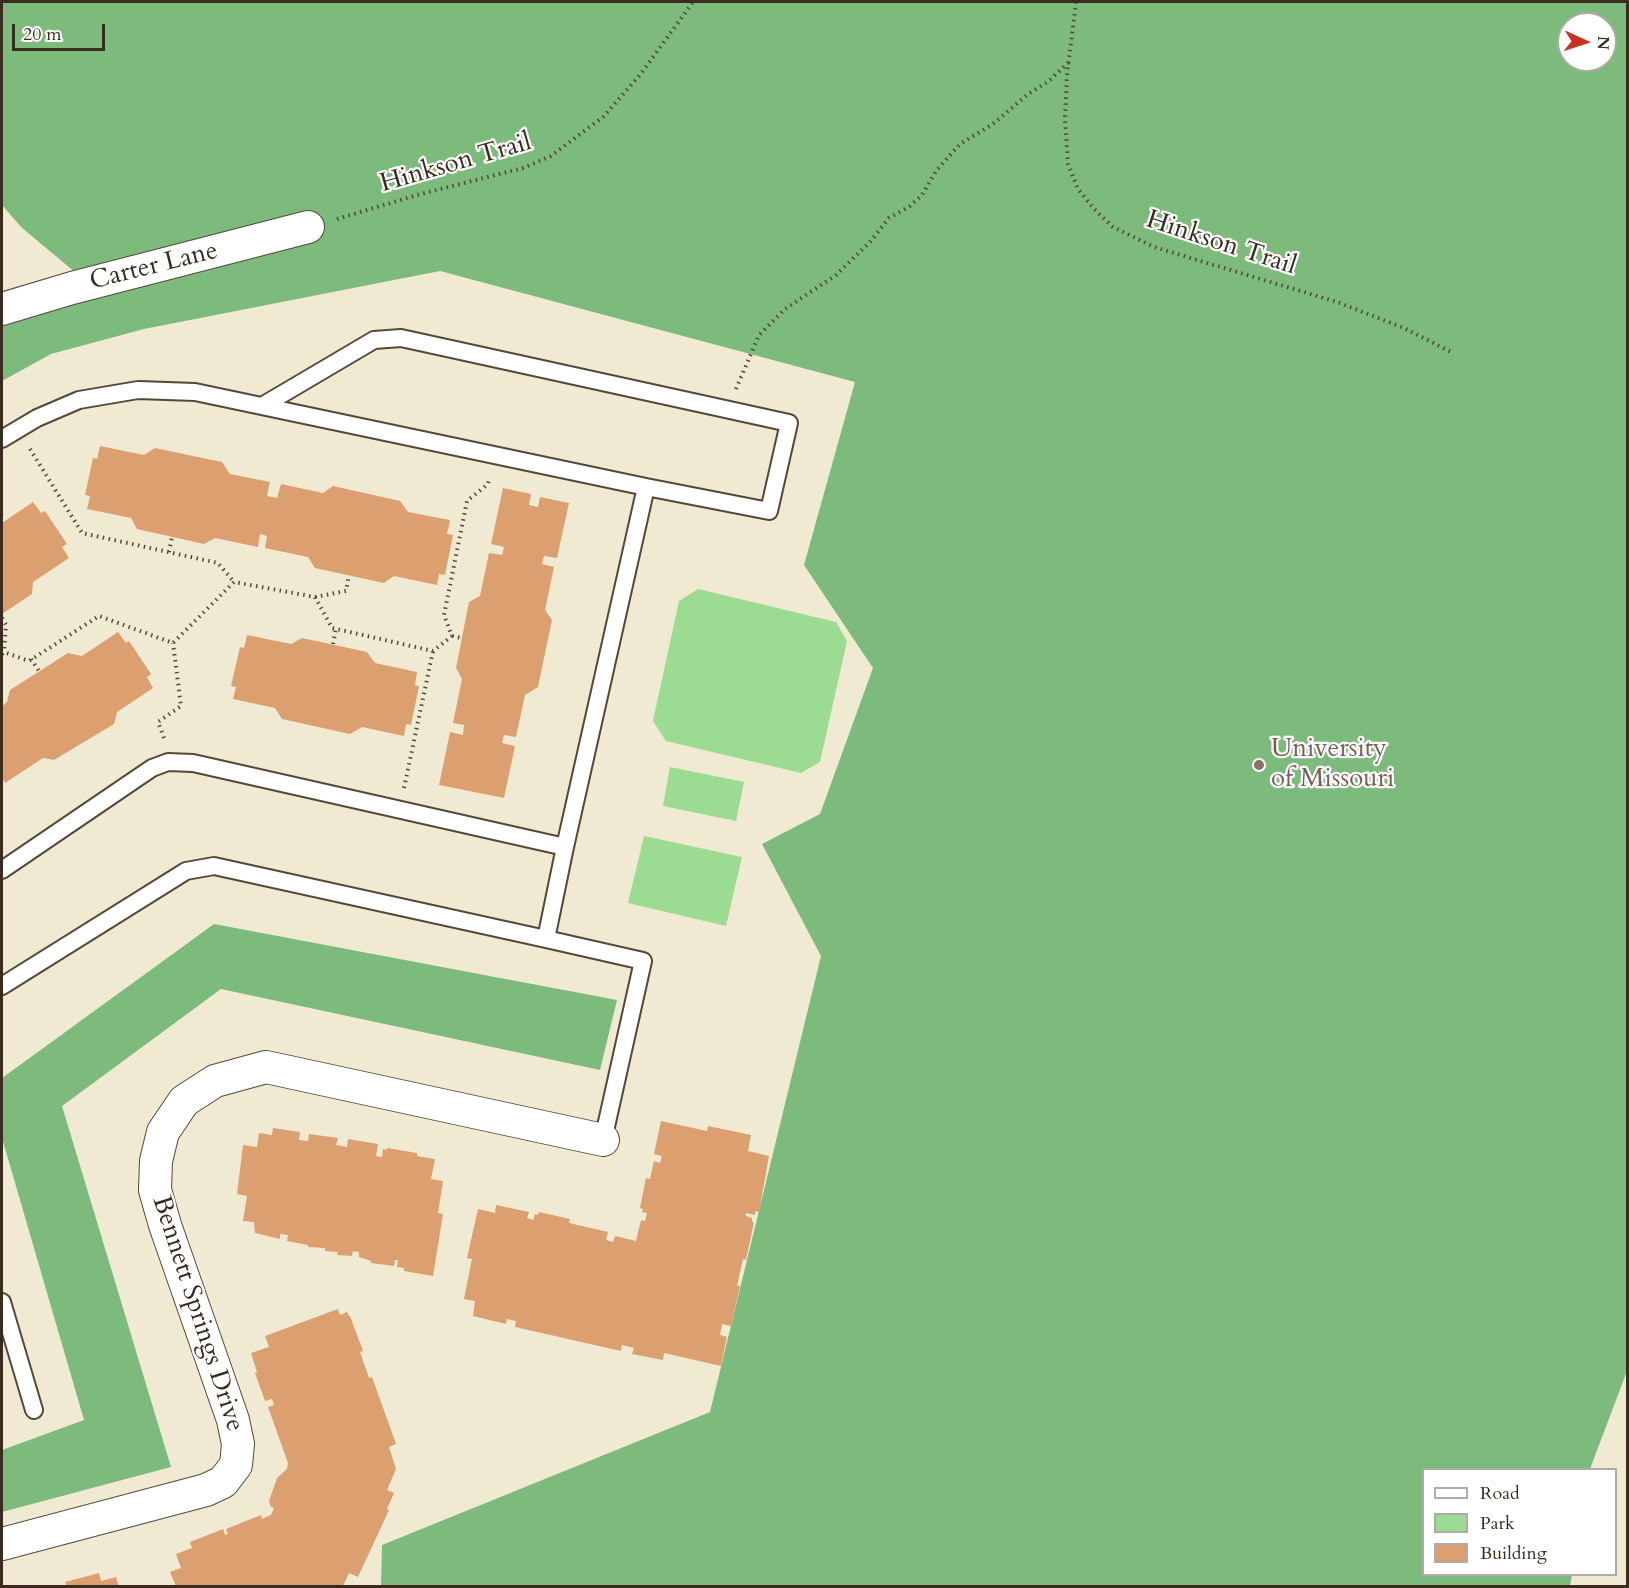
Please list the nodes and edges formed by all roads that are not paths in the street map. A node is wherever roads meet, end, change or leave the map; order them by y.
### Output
1 (308, 227) road end
2 (2, 309) edge
3 (262, 406) junction
4 (2, 439) edge
5 (646, 487) junction
6 (565, 846) junction
7 (2, 870) edge
8 (546, 939) junction
9 (2, 986) edge
10 (603, 1140) joint
11 (2, 1302) edge
12 (34, 1410) dead end
13 (2, 1544) edge

1 - 2 street, Carter Lane
3 - 4 lane
3 - 5 lane
3 - 5 lane
5 - 6 lane
6 - 7 lane
6 - 8 lane
8 - 9 lane
8 - 10 lane
10 - 13 street, Bennett Springs Drive
11 - 12 lane

